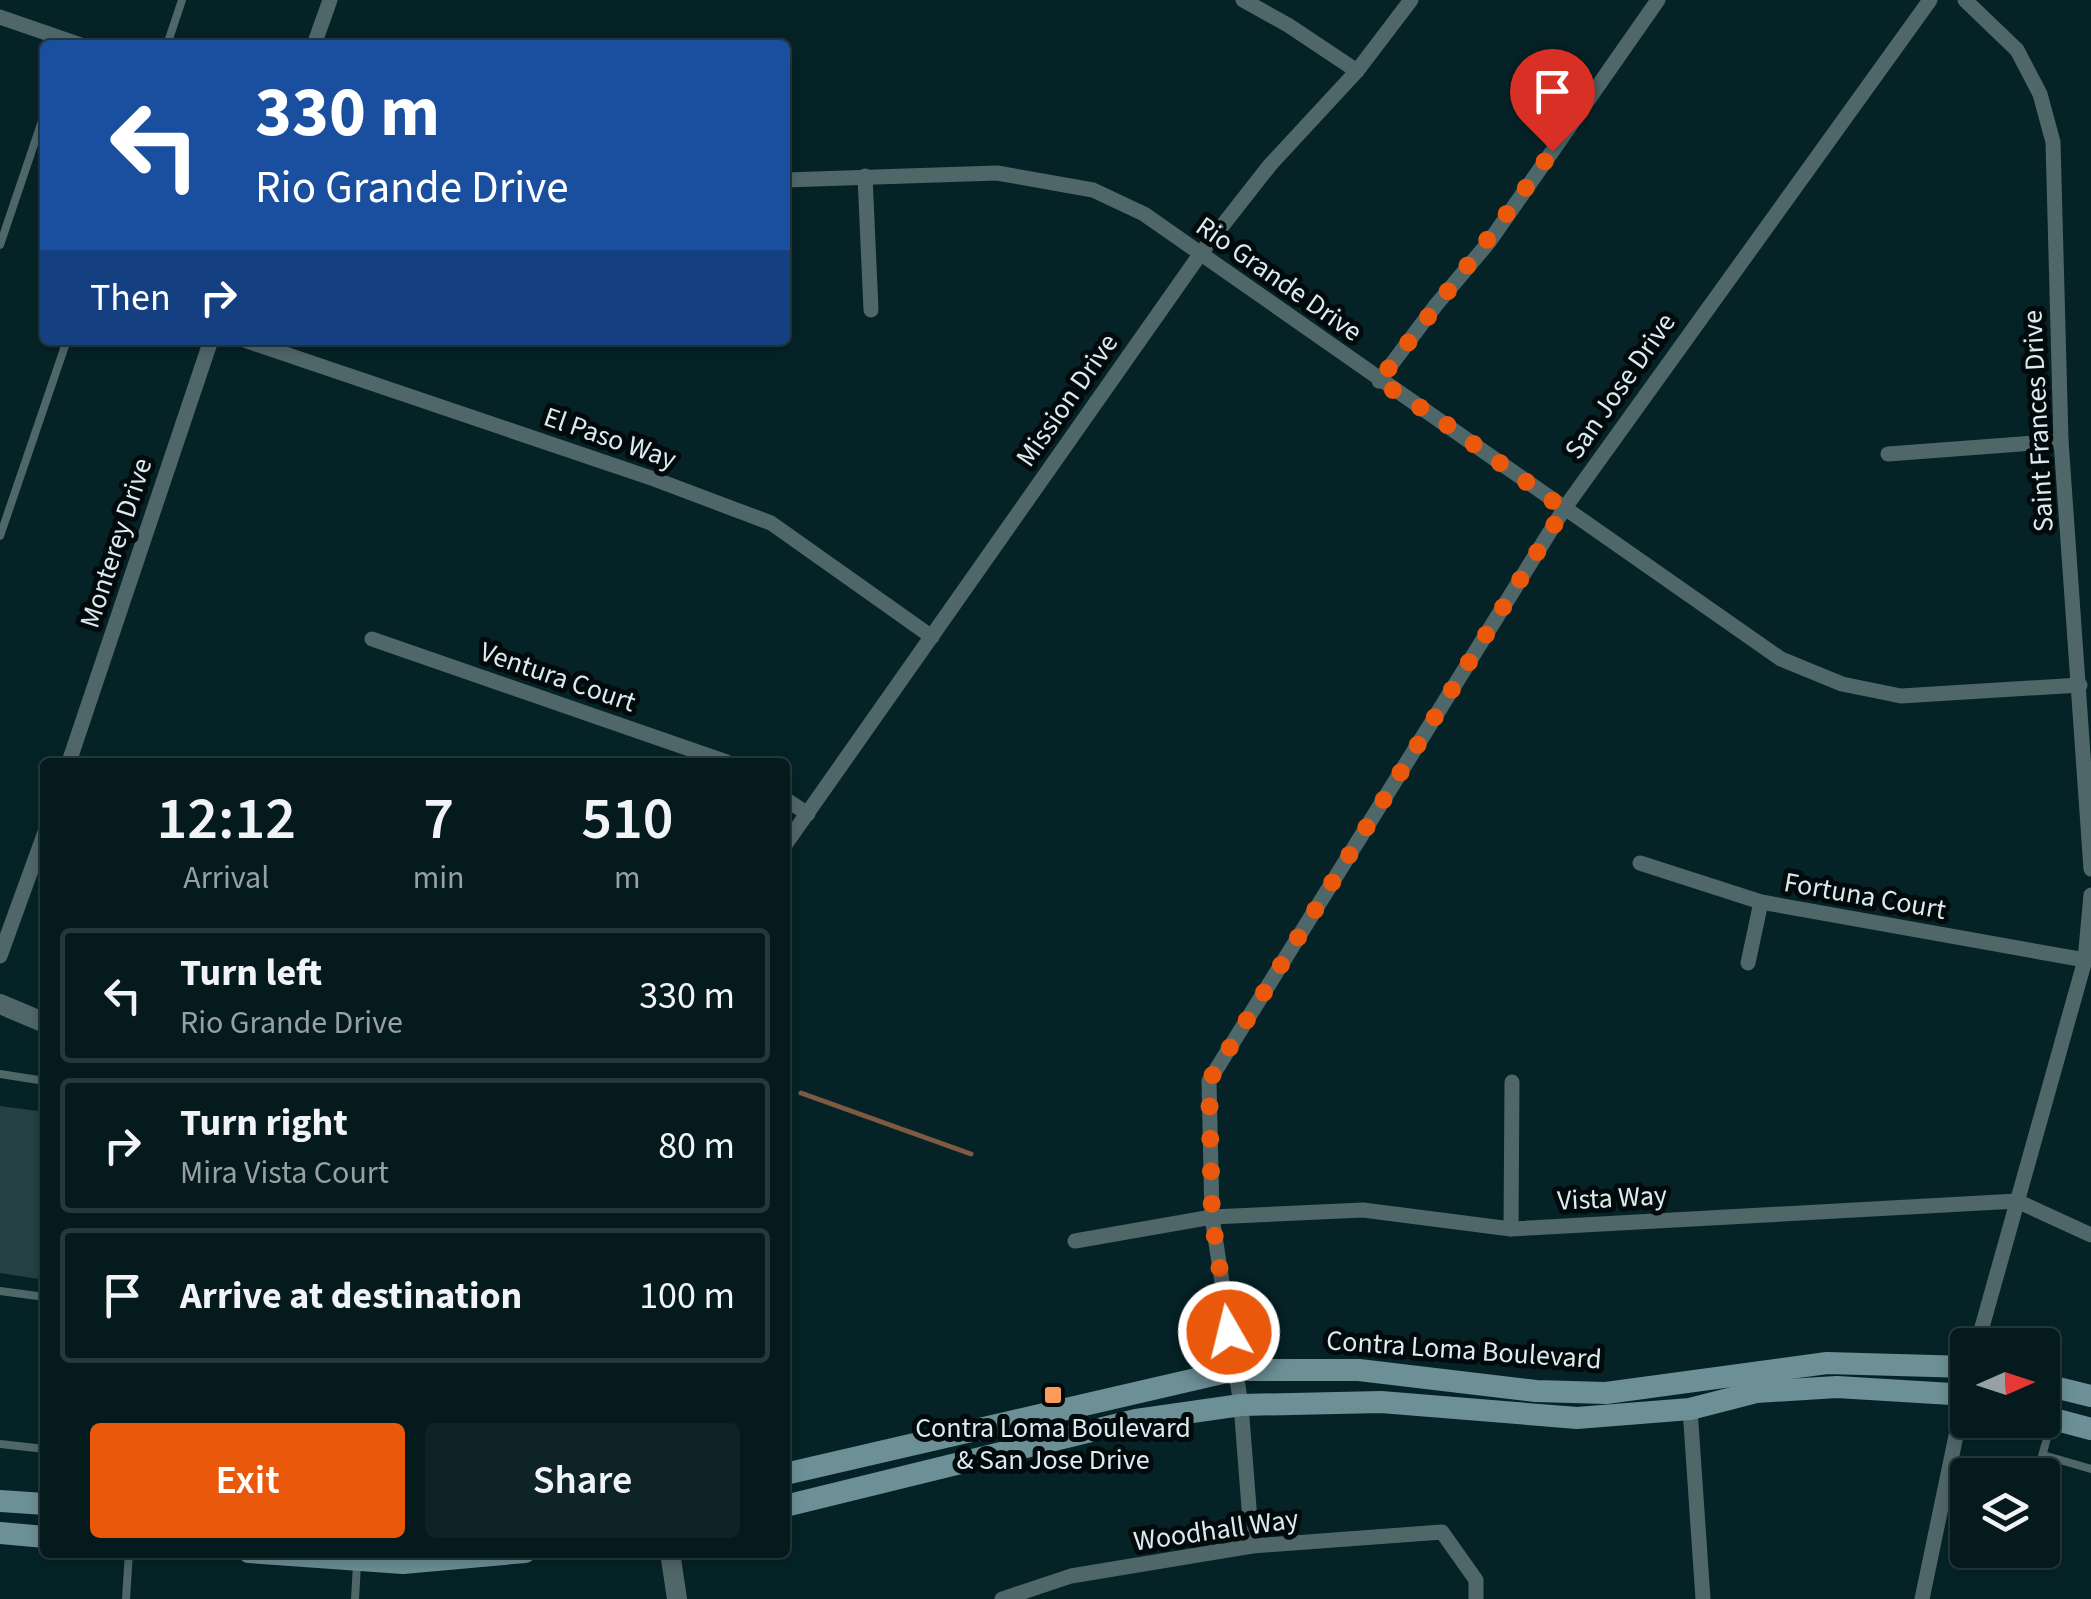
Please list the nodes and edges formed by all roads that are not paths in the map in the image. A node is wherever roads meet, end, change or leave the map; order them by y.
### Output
1 (182, 0) edge
2 (330, 0) edge
3 (1243, 0) edge
4 (1411, 0) edge
5 (1658, 0) edge
6 (1930, 0) edge
7 (1965, 0) edge
8 (0, 17) edge
9 (61, 40) edge
10 (169, 40) edge
11 (316, 40) edge
12 (1357, 72) junction
13 (40, 127) edge
14 (864, 176) junction
15 (790, 180) edge
16 (0, 245) edge
17 (1201, 253) junction
18 (871, 310) dead end
19 (65, 345) edge
20 (209, 345) edge
21 (259, 345) edge
22 (1379, 381) junction
23 (2061, 441) junction
24 (1888, 454) dead end
25 (1564, 509) junction
26 (0, 536) edge
27 (932, 637) junction
28 (372, 639) dead end
29 (2080, 686) junction
30 (70, 758) edge
31 (715, 758) edge
32 (790, 802) edge
33 (808, 814) junction
34 (790, 838) edge
35 (40, 846) edge
36 (1640, 863) dead end
37 (2091, 869) edge
38 (2091, 895) edge
39 (1761, 902) junction
40 (0, 956) edge
41 (2086, 960) junction
42 (1748, 963) dead end
43 (0, 1004) edge
44 (40, 1022) edge
45 (0, 1074) edge
46 (40, 1080) edge
47 (1512, 1082) dead end
48 (2016, 1201) junction
49 (1212, 1217) junction
50 (1511, 1229) junction
51 (2091, 1235) edge
52 (1075, 1241) dead end
53 (0, 1291) edge
54 (40, 1296) edge
55 (1982, 1328) edge
56 (1950, 1366) edge
57 (1234, 1370) junction
58 (1686, 1379) junction
59 (2060, 1388) edge
60 (1950, 1389) edge
61 (2091, 1396) edge
62 (1241, 1405) junction
63 (1690, 1409) junction
64 (2060, 1421) edge
65 (2091, 1430) edge
66 (1954, 1438) edge
67 (2045, 1438) edge
68 (0, 1444) edge
69 (40, 1448) edge
70 (2043, 1455) junction
71 (2042, 1458) edge
72 (2091, 1469) edge
73 (790, 1473) edge
74 (1942, 1490) junction
75 (1950, 1492) edge
76 (0, 1501) edge
77 (40, 1504) edge
78 (790, 1505) edge
79 (0, 1532) edge
80 (40, 1536) edge
81 (1252, 1546) junction
82 (129, 1558) edge
83 (331, 1558) edge
84 (458, 1558) edge
85 (671, 1558) edge
86 (358, 1560) junction
87 (126, 1599) edge
88 (355, 1599) edge
89 (677, 1599) edge
90 (1002, 1599) edge
91 (1476, 1599) edge
92 (1703, 1599) edge
93 (1922, 1599) edge

1 - 10 lane
2 - 11 street
3 - 12 street
4 - 12 street, Mission Drive
5 - 22 street
6 - 25 street, San Jose Drive
7 - 23 street, Saint Frances Drive
8 - 9 street
12 - 17 street, Mission Drive
13 - 16 lane
14 - 15 street, Rio Grande Drive
14 - 17 street, Rio Grande Drive
14 - 18 street
17 - 22 street, Rio Grande Drive
17 - 27 street, Mission Drive
19 - 26 lane
20 - 30 street, Monterey Drive
21 - 27 street, El Paso Way
22 - 25 street, Rio Grande Drive
23 - 24 street
23 - 29 street, Saint Frances Drive
25 - 29 street, Rio Grande Drive
25 - 49 street, San Jose Drive
27 - 33 street, Mission Drive
28 - 31 street, Ventura Court
29 - 37 street, Saint Frances Drive
32 - 33 street
33 - 34 street, Mission Drive
35 - 40 street
36 - 39 street, Fortuna Court
38 - 41 street
39 - 41 street, Fortuna Court
39 - 42 street
41 - 48 street
43 - 44 street
45 - 46 lane
47 - 50 street
48 - 50 street, Vista Way
48 - 51 street
48 - 55 street
49 - 50 street, Vista Way
49 - 52 street, Vista Way
49 - 57 street, San Jose Drive
53 - 54 lane
56 - 58 main road, Contra Loma Boulevard
57 - 58 main road, Contra Loma Boulevard
57 - 62 street, San Jose Drive
57 - 73 main road, Contra Loma Boulevard
58 - 63 street
59 - 61 main road
60 - 63 main road, Contra Loma Boulevard
62 - 63 main road, Contra Loma Boulevard
62 - 78 main road, Contra Loma Boulevard
62 - 81 street, San Jose Drive
63 - 92 street
64 - 65 main road
66 - 74 street
67 - 70 lane
68 - 69 lane
70 - 71 lane
70 - 72 lane
74 - 75 lane
74 - 93 street
76 - 77 main road
79 - 80 main road
81 - 90 street, Woodhall Way
81 - 91 street, Woodhall Way
82 - 87 lane
83 - 86 main road
84 - 86 main road
85 - 89 street
86 - 88 lane

